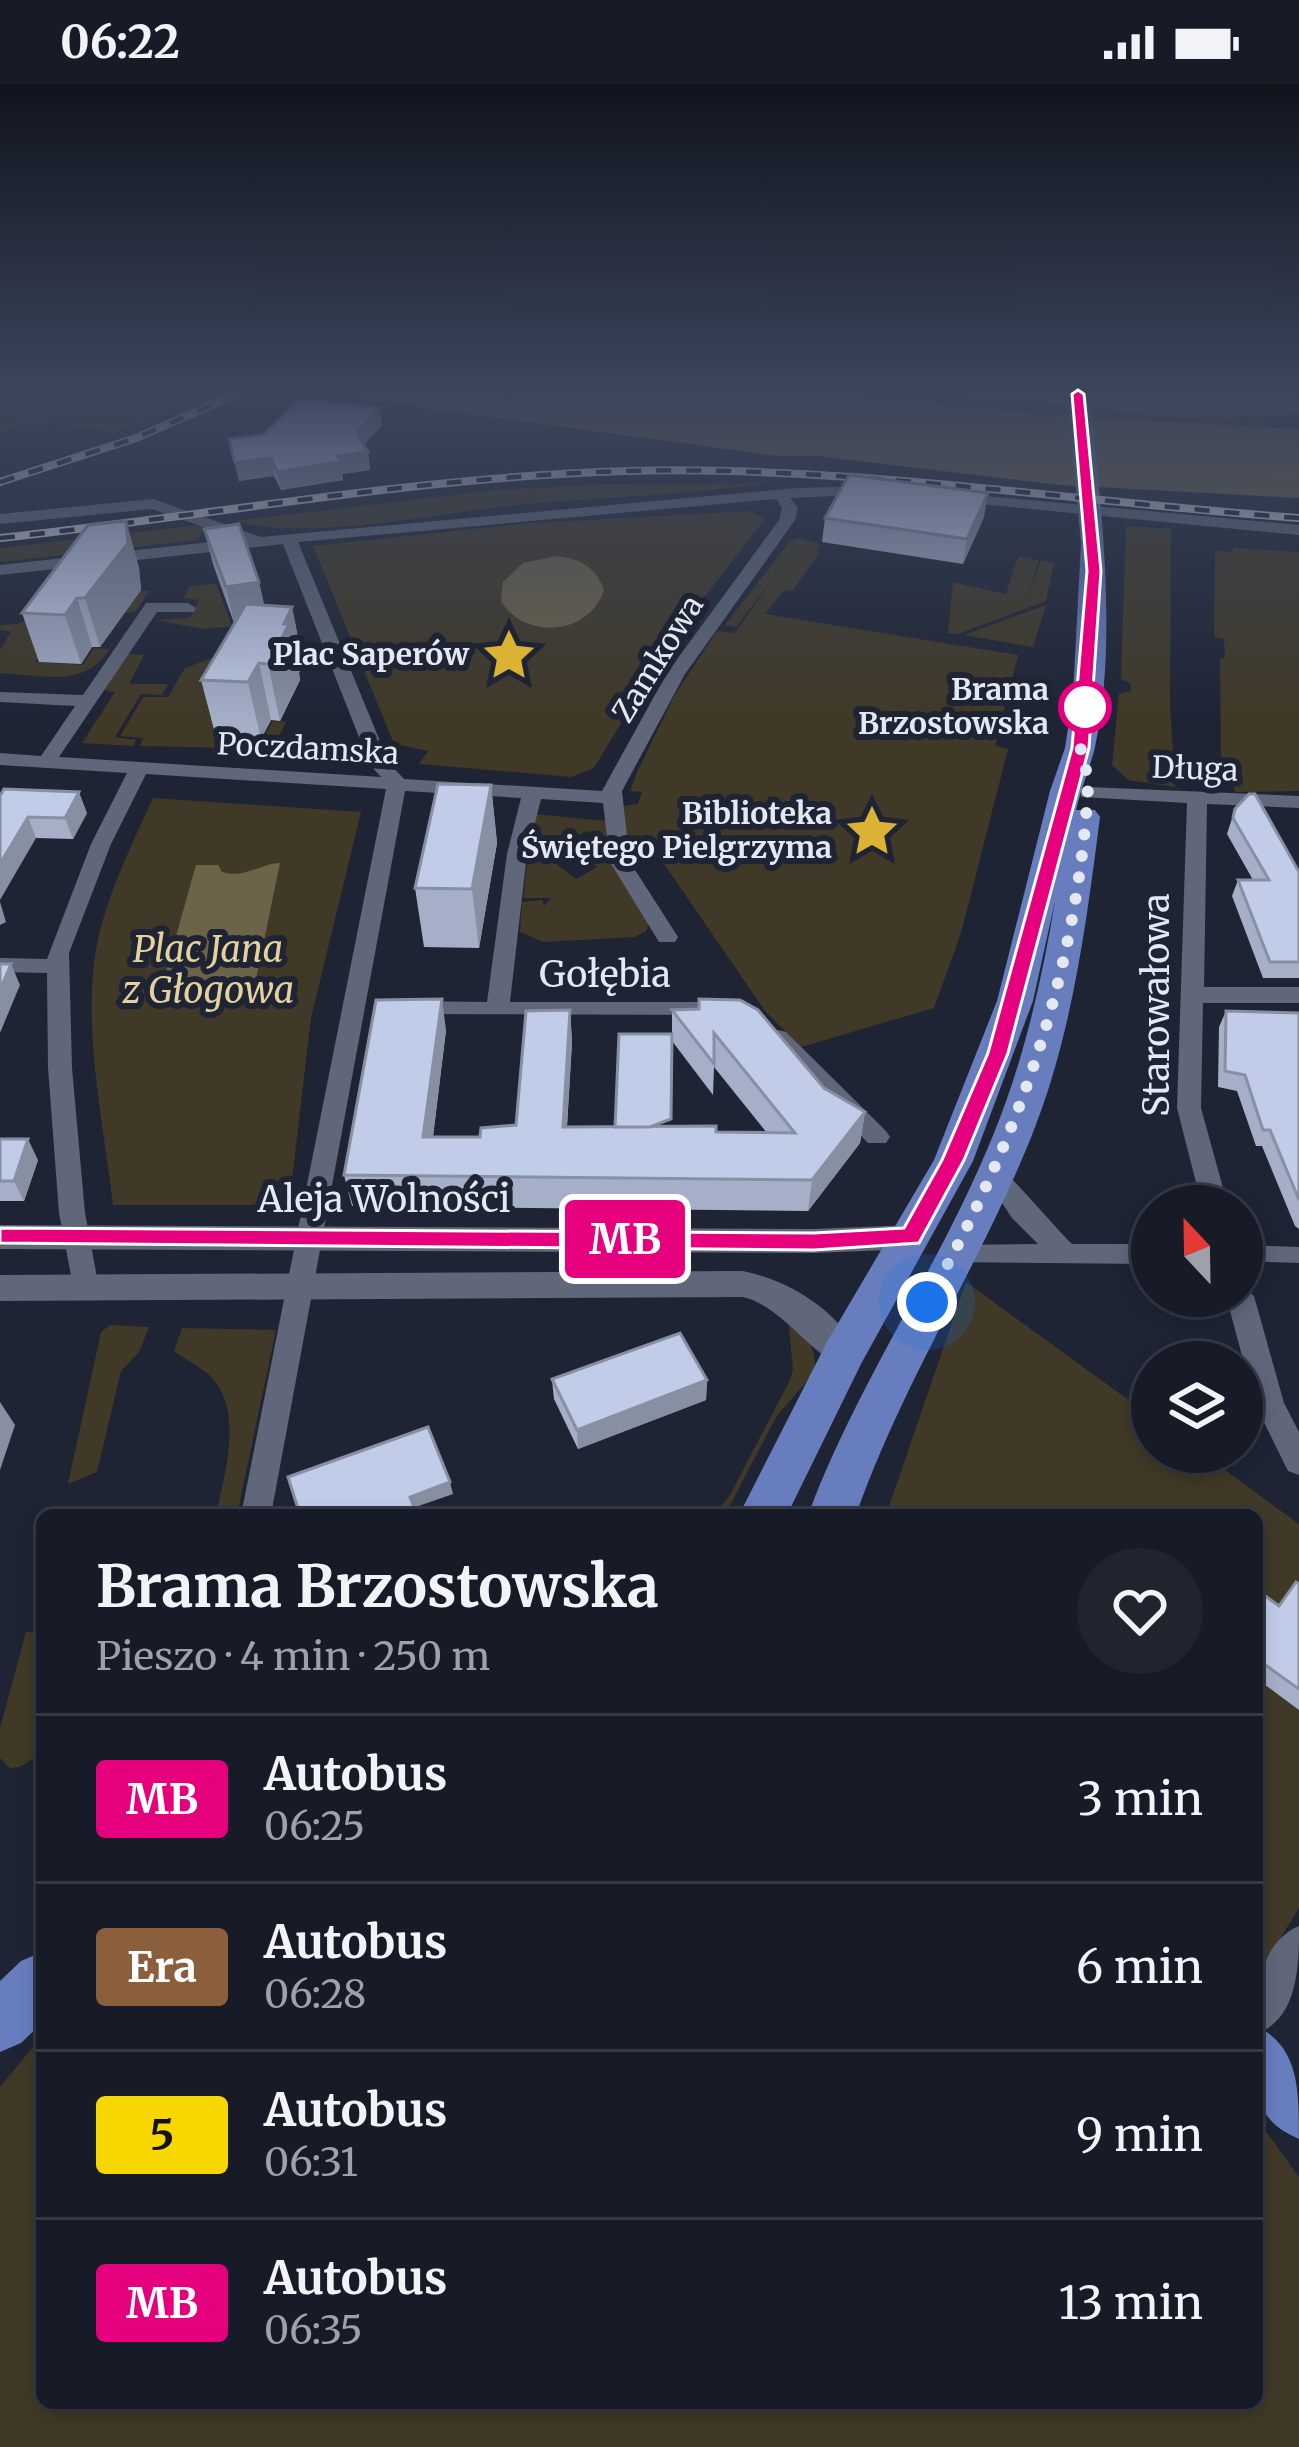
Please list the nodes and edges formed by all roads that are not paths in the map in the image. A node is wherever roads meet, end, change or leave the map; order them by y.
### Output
1 (654, 504) edge
2 (787, 504) edge
3 (1026, 504) edge
4 (1089, 504) edge
5 (1090, 510) junction
6 (0, 519) edge
7 (1299, 530) edge
8 (289, 539) junction
9 (260, 542) junction
10 (0, 570) edge
11 (188, 608) dead end
12 (0, 697) edge
13 (88, 701) junction
14 (1080, 748) junction
15 (0, 759) edge
16 (46, 762) junction
17 (139, 769) junction
18 (398, 784) junction
19 (1088, 793) junction
20 (532, 794) junction
21 (612, 797) junction
22 (1197, 801) junction
23 (1299, 802) edge
24 (667, 937) dead end
25 (0, 965) edge
26 (57, 966) junction
27 (1191, 994) junction
28 (1299, 995) edge
29 (353, 1009) junction
30 (497, 1009) junction
31 (729, 1010) edge
32 (766, 1026) edge
33 (877, 1136) dead end
34 (996, 1174) junction
35 (1209, 1185) edge
36 (0, 1237) edge
37 (76, 1237) junction
38 (312, 1237) junction
39 (910, 1237) junction
40 (1131, 1253) edge
41 (1065, 1254) junction
42 (1263, 1254) edge
43 (954, 1255) junction
44 (1299, 1255) edge
45 (0, 1288) edge
46 (85, 1288) junction
47 (300, 1290) junction
48 (1249, 1317) edge
49 (843, 1355) junction
50 (1285, 1404) edge
51 (1299, 1462) edge
52 (257, 1509) edge
53 (766, 1509) edge
54 (834, 1509) edge
55 (1299, 1945) edge
56 (36, 1988) edge
57 (1263, 2005) edge
58 (0, 2022) edge
59 (1263, 2063) edge
60 (1299, 2108) edge

1 - 8 street
2 - 21 street, Zamkowa
3 - 5 street
4 - 5 main road
5 - 7 street
5 - 14 main road
6 - 9 street
8 - 9 street
8 - 18 street
9 - 10 street
11 - 13 street
12 - 13 street
13 - 16 street
14 - 19 main road
14 - 39 main road
15 - 16 street, Poczdamska
16 - 17 street, Poczdamska
17 - 18 street, Poczdamska
17 - 26 street
18 - 20 street, Poczdamska
18 - 29 street
19 - 22 street, Długa
19 - 34 main road
20 - 21 street, Poczdamska
20 - 30 street
21 - 24 street, Gołębia
22 - 23 street, Długa
22 - 27 street, Starowałowa
25 - 26 street
26 - 37 street
27 - 28 street
27 - 35 street, Starowałowa
29 - 30 street, Gołębia
29 - 38 street
30 - 31 street, Gołębia
32 - 33 street
34 - 41 street
34 - 43 main road
36 - 37 street, Aleja Wolności
37 - 38 street, Aleja Wolności
37 - 46 street
38 - 39 street, Aleja Wolności
38 - 47 street
39 - 49 main road
40 - 41 street
41 - 43 street
42 - 44 street
43 - 54 main road
45 - 46 street
46 - 47 street
47 - 49 street
47 - 52 street
48 - 50 street
49 - 53 main road
50 - 51 street
55 - 57 street
56 - 58 main road
59 - 60 main road

